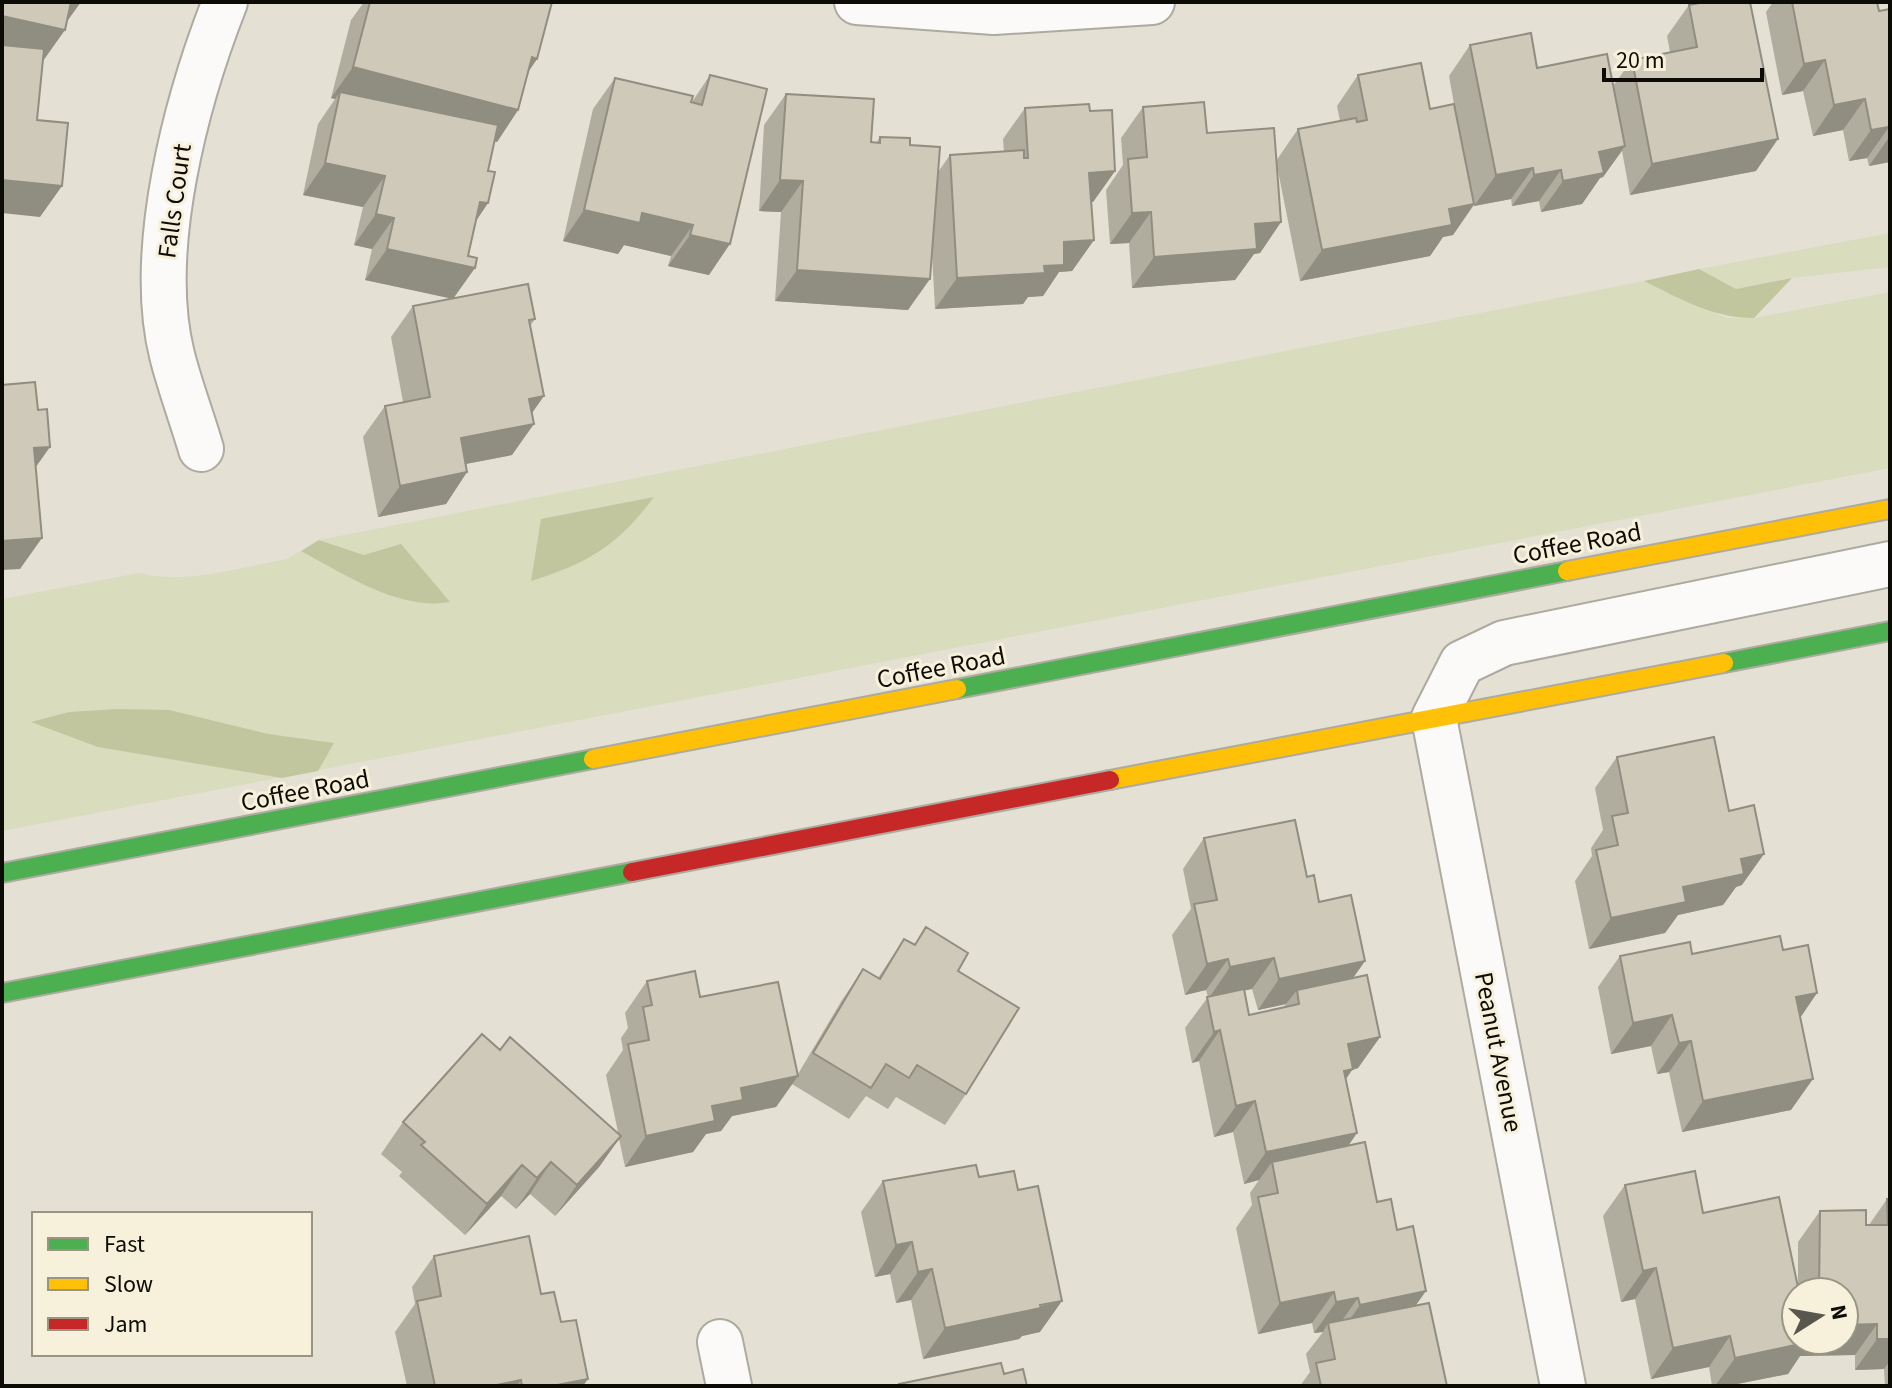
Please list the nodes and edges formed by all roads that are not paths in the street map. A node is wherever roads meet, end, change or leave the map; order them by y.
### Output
1 (225, 2) edge
2 (857, 2) edge
3 (1152, 2) edge
4 (201, 449) dead end
5 (1890, 509) edge
6 (1890, 564) edge
7 (1890, 631) edge
8 (1434, 718) junction
9 (2, 873) edge
10 (2, 993) edge
11 (720, 1342) dead end
12 (729, 1386) edge
13 (1563, 1386) edge

1 - 4 street, Falls Court
2 - 3 street
5 - 9 main road, Coffee Road
6 - 8 street
7 - 8 main road
8 - 10 main road
8 - 13 street, Peanut Avenue
11 - 12 street

